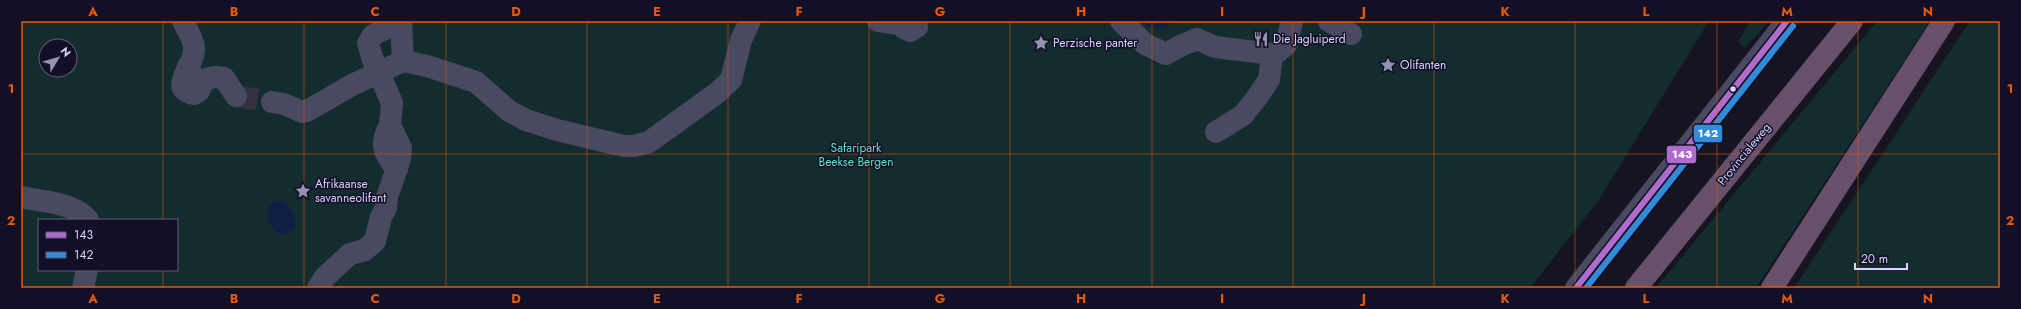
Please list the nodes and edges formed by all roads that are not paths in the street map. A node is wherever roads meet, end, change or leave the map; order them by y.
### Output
1 (183, 21) edge
2 (400, 21) edge
3 (750, 21) edge
4 (878, 21) edge
5 (1121, 21) edge
6 (1291, 21) edge
7 (1329, 21) edge
8 (1787, 21) edge
9 (1852, 21) edge
10 (1944, 21) edge
11 (914, 22) edge
12 (1351, 34) dead end
13 (1272, 54) junction
14 (403, 61) junction
15 (380, 72) junction
16 (236, 96) dead end
17 (272, 102) tunnel mouth
18 (1216, 132) dead end
19 (21, 197) edge
20 (87, 219) edge
21 (87, 271) edge
22 (83, 288) edge
23 (318, 288) edge
24 (1576, 288) edge
25 (1636, 288) edge
26 (1772, 288) edge

1 - 16 street
2 - 14 street
2 - 15 street
3 - 14 street
4 - 11 street
5 - 13 street
6 - 13 street
7 - 12 street
8 - 24 street
9 - 25 highway, Provincialeweg
10 - 26 highway
13 - 18 street
14 - 15 street
15 - 17 street
15 - 23 street
19 - 20 street
21 - 22 street

